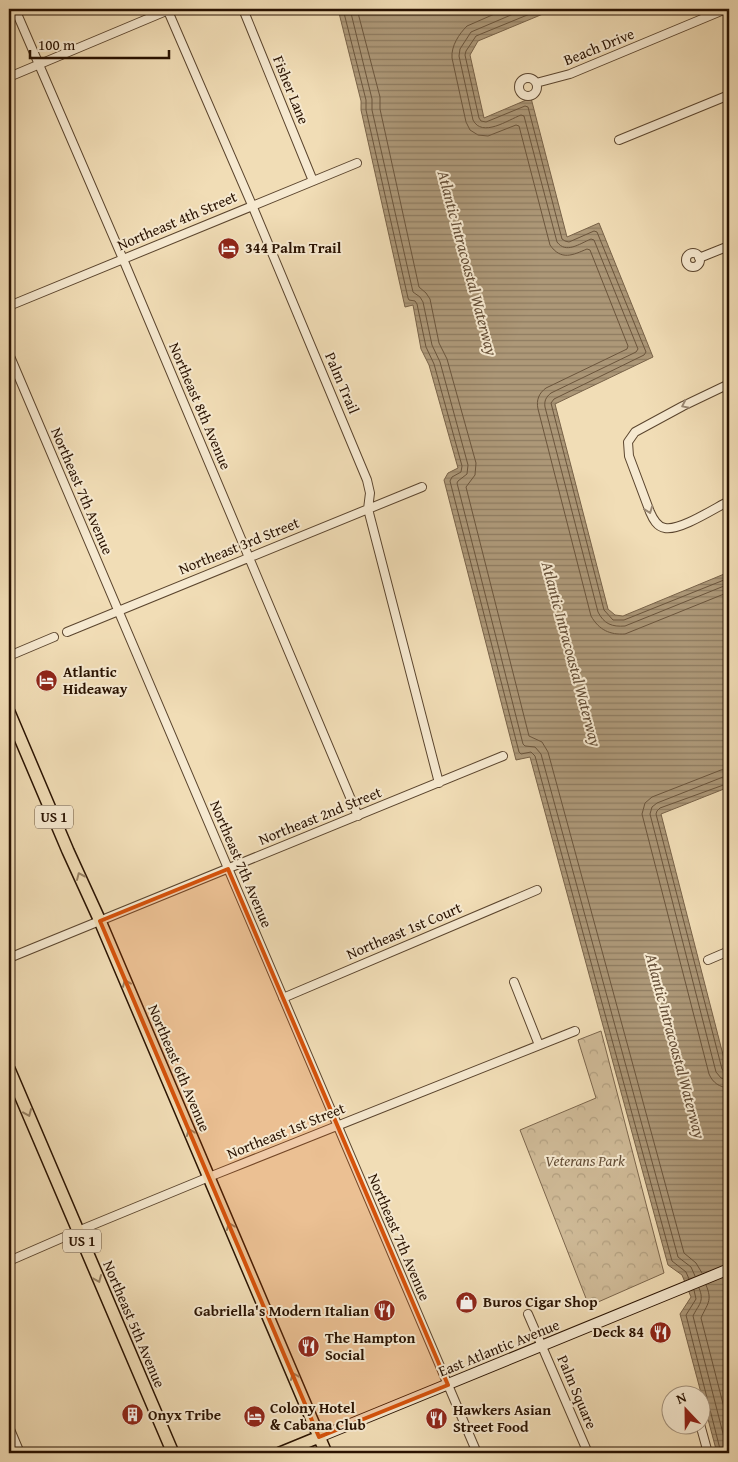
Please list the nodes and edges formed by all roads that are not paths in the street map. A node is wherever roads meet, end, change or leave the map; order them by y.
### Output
1 (14, 9) edge
2 (242, 9) edge
3 (726, 9) edge
4 (170, 10) edge
5 (38, 65) junction
6 (9, 77) edge
7 (536, 83) dead end
8 (729, 95) edge
9 (619, 140) dead end
10 (357, 163) dead end
11 (313, 181) junction
12 (252, 205) junction
13 (729, 246) edge
14 (699, 258) dead end
15 (123, 259) junction
16 (9, 306) edge
17 (9, 354) edge
18 (729, 384) edge
19 (422, 487) dead end
20 (729, 501) edge
21 (368, 509) junction
22 (249, 557) junction
23 (118, 610) junction
24 (67, 632) dead end
25 (54, 637) dead end
26 (9, 656) edge
27 (9, 712) edge
28 (504, 756) dead end
29 (438, 782) junction
30 (358, 816) junction
31 (228, 869) junction
32 (537, 890) dead end
33 (100, 921) junction
34 (729, 951) edge
35 (9, 958) edge
36 (708, 960) dead end
37 (514, 982) dead end
38 (283, 998) junction
39 (575, 1031) dead end
40 (539, 1045) junction
41 (9, 1068) edge
42 (337, 1126) junction
43 (209, 1177) junction
44 (78, 1231) junction
45 (9, 1261) edge
46 (729, 1269) edge
47 (528, 1314) dead end
48 (542, 1346) junction
49 (448, 1385) junction
50 (9, 1427) edge
51 (703, 1434) edge
52 (320, 1437) junction
53 (20, 1453) edge
54 (173, 1453) edge
55 (280, 1453) edge
56 (326, 1453) edge
57 (477, 1453) edge
58 (588, 1453) edge
59 (708, 1453) edge

1 - 5 street, Northeast 8th Avenue
2 - 11 street, Fisher Lane
3 - 7 street, Beach Drive
4 - 5 street
4 - 12 street, Palm Trail
5 - 6 street
5 - 15 street, Northeast 8th Avenue
8 - 9 street
10 - 11 street, Northeast 4th Street
11 - 12 street, Northeast 4th Street
12 - 15 street, Northeast 4th Street
12 - 21 street, Palm Trail
13 - 14 street
15 - 16 street, Northeast 4th Street
15 - 22 street, Northeast 8th Avenue
17 - 23 street, Northeast 7th Avenue
18 -> 20 street
19 - 21 street, Northeast 3rd Street
21 - 22 street, Northeast 3rd Street
21 - 29 street, Palm Trail
22 - 23 street, Northeast 3rd Street
22 - 30 street, Northeast 8th Avenue
23 - 24 street, Northeast 3rd Street
23 - 31 street, Northeast 7th Avenue
25 - 26 street
33 -> 27 main road, Northeast 6th Avenue / US 1
28 - 29 street, Northeast 2nd Street
29 - 30 street, Northeast 2nd Street
30 - 31 street, Northeast 2nd Street
31 - 33 street, Northeast 2nd Street
31 - 38 street, Northeast 7th Avenue
32 - 38 street, Northeast 1st Court
33 - 35 street, Northeast 2nd Street
43 -> 33 main road, Northeast 6th Avenue / US 1
34 - 36 street
37 - 40 street
38 - 42 street, Northeast 7th Avenue
39 - 40 street, Northeast 1st Street
40 - 42 street, Northeast 1st Street
41 -> 44 main road, Northeast 5th Avenue / US 1
42 - 43 street, Northeast 1st Street
42 - 49 street, Northeast 7th Avenue
43 - 44 street, Northeast 1st Street
52 -> 43 main road, Northeast 6th Avenue / US 1
44 - 45 street, Northeast 1st Street
44 -> 54 main road, Northeast 5th Avenue / US 1
46 - 48 main road, East Atlantic Avenue
47 - 48 street, Palm Square
48 - 49 main road, East Atlantic Avenue
48 - 58 street, Palm Square
49 - 52 main road, East Atlantic Avenue
49 - 57 street, Northeast 7th Avenue
50 - 53 street
51 - 59 street
52 - 55 main road, East Atlantic Avenue
52 - 56 main road, US 1

